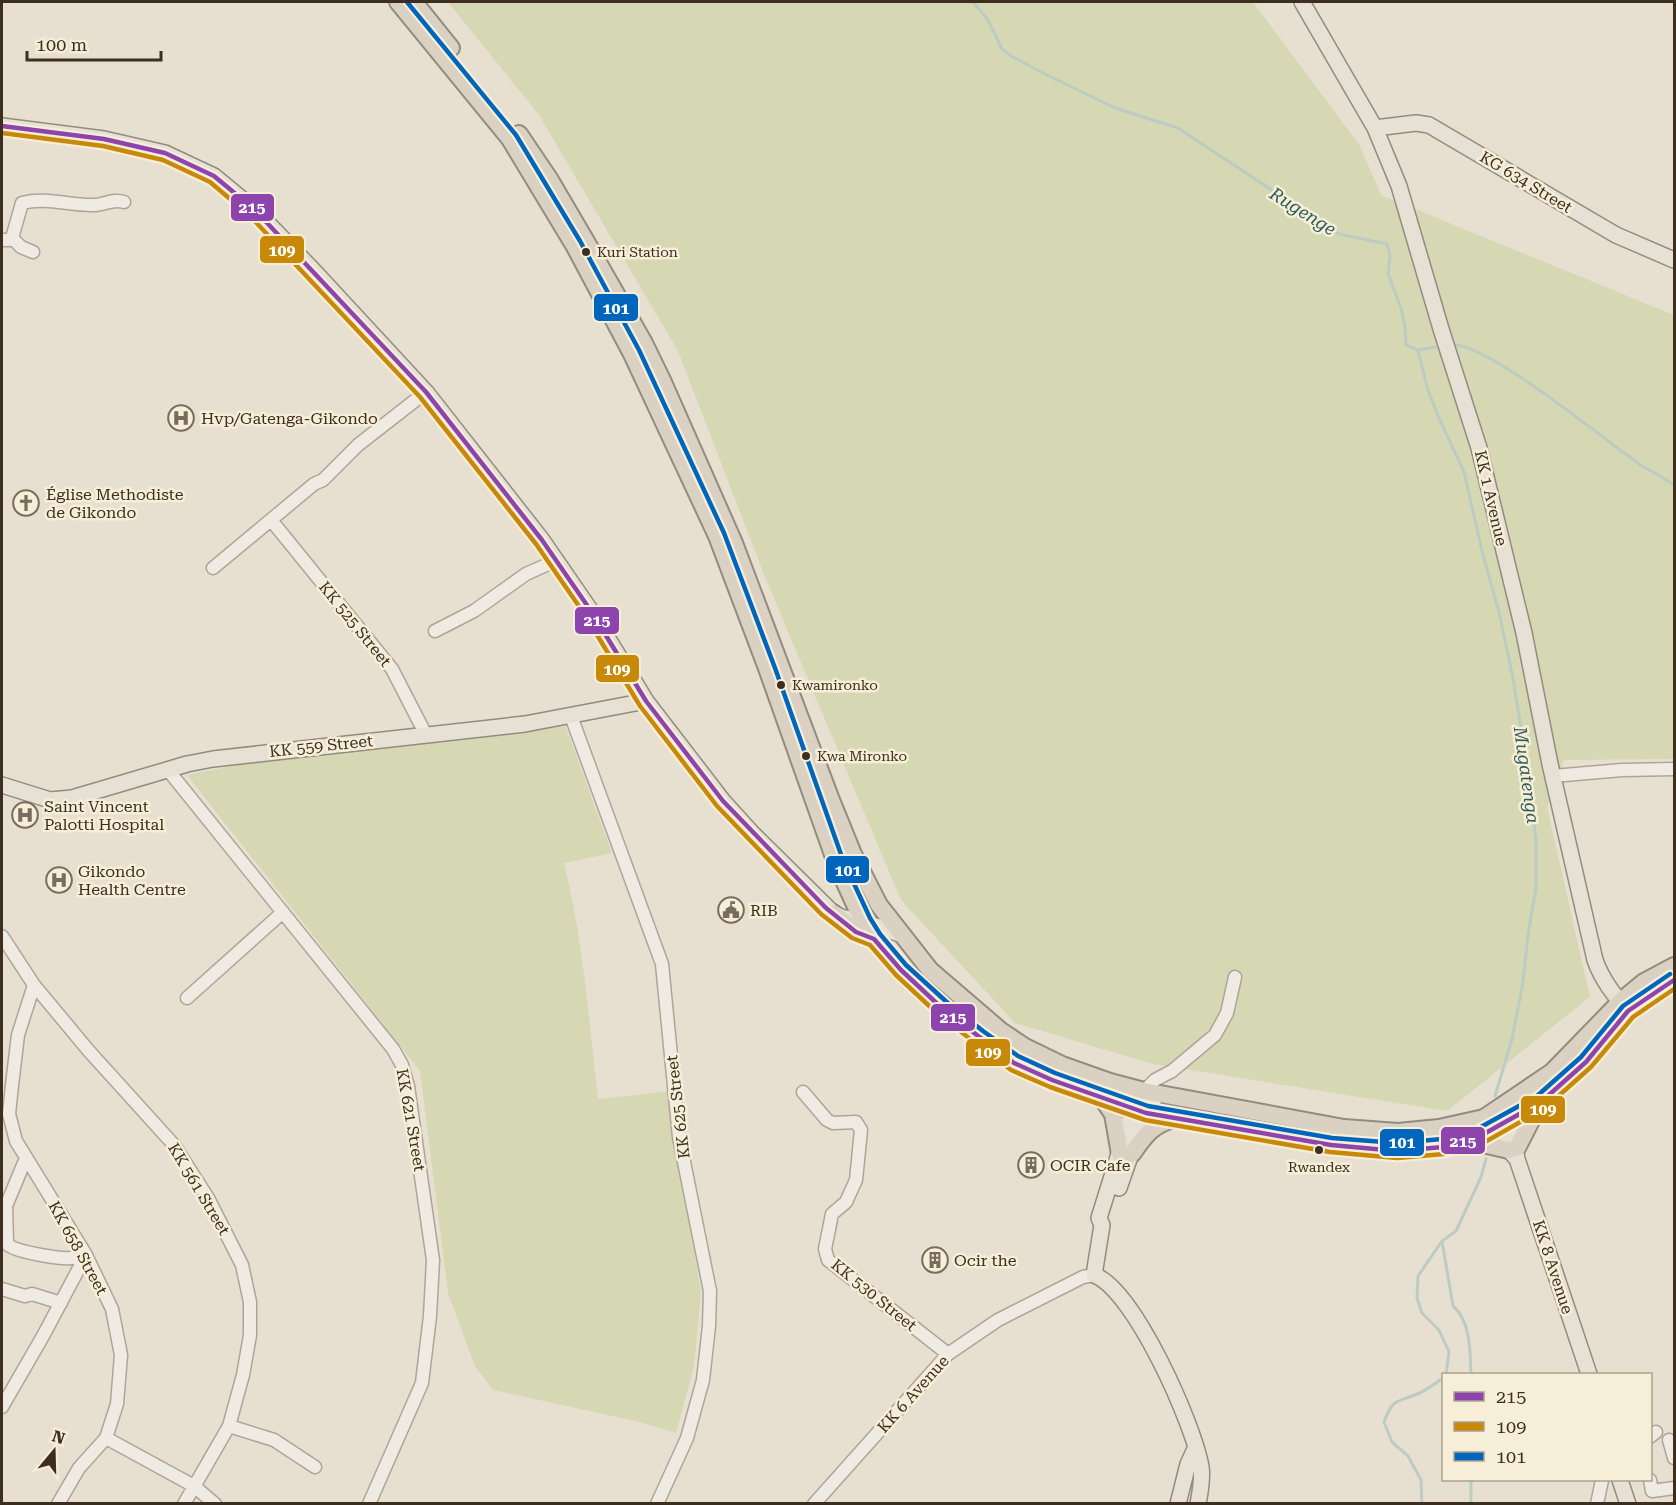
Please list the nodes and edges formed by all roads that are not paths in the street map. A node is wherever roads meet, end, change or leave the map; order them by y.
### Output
1 (398, 2) edge
2 (414, 2) edge
3 (1302, 2) edge
4 (2, 126) edge
5 (1375, 128) junction
6 (124, 201) dead end
7 (7, 239) edge
8 (579, 241) junction
9 (33, 252) dead end
10 (1674, 260) edge
11 (426, 392) junction
12 (271, 520) junction
13 (555, 561) junction
14 (213, 568) dead end
15 (435, 631) dead end
16 (646, 701) junction
17 (570, 716) junction
18 (426, 735) junction
19 (1674, 769) edge
20 (168, 770) junction
21 (1553, 776) junction
22 (2, 785) edge
23 (852, 901) junction
24 (283, 912) junction
25 (837, 915) junction
26 (863, 922) junction
27 (900, 934) junction
28 (2, 936) edge
29 (874, 939) junction
30 (1674, 966) edge
31 (1235, 977) dead end
32 (1674, 980) edge
33 (34, 985) junction
34 (187, 998) dead end
35 (1624, 1007) junction
36 (803, 1092) dead end
37 (1150, 1092) junction
38 (1102, 1098) junction
39 (1541, 1102) junction
40 (1140, 1111) junction
41 (1179, 1117) junction
42 (1499, 1117) junction
43 (1455, 1144) junction
44 (1514, 1152) junction
45 (1126, 1154) junction
46 (26, 1158) junction
47 (4, 1212) edge
48 (86, 1256) junction
49 (1094, 1275) junction
50 (2, 1289) edge
51 (61, 1303) junction
52 (948, 1354) junction
53 (1588, 1373) edge
54 (2, 1404) edge
55 (229, 1426) junction
56 (106, 1438) junction
57 (1669, 1440) dead end
58 (1195, 1449) junction
59 (1674, 1458) edge
60 (315, 1467) dead end
61 (1602, 1481) edge
62 (1621, 1481) edge
63 (1650, 1481) edge
64 (194, 1486) junction
65 (1674, 1488) edge
66 (58, 1503) edge
67 (184, 1503) edge
68 (215, 1503) edge
69 (369, 1503) edge
70 (657, 1503) edge
71 (814, 1503) edge
72 (1178, 1503) edge
73 (1198, 1503) edge
74 (1597, 1503) edge
75 (1628, 1503) edge

1 - 8 highway
2 - 8 highway
3 - 5 main road, KK 1 Avenue
4 - 11 main road
5 - 10 main road, KG 634 Street
5 - 21 main road, KK 1 Avenue
6 - 7 street
7 - 9 street
8 - 23 highway
8 - 27 highway
11 - 12 street
11 - 13 main road
12 - 14 street
12 - 18 street, KK 525 Street
13 - 15 street
13 - 16 main road
16 - 17 main road, KK 559 Street
16 - 25 main road
17 - 18 main road, KK 559 Street
17 - 70 street, KK 625 Street
18 - 20 main road, KK 559 Street
19 - 21 street
20 - 22 main road, KK 559 Street
20 - 24 street, KK 621 Street
21 - 35 main road, KK 1 Avenue
23 - 25 highway
23 - 26 highway
24 - 34 street
24 - 69 street, KK 621 Street
25 - 26 main road
25 - 29 highway
26 - 27 main road
26 - 29 highway
27 - 37 highway
28 - 33 street, KK 561 Street
29 - 38 highway
30 - 35 highway
31 - 37 street
32 - 35 highway
33 - 46 street, KK 658 Street
33 - 55 street, KK 561 Street
35 - 39 highway
35 - 42 highway
36 - 52 street, KK 530 Street
37 - 40 main road
37 - 42 highway
38 - 40 highway
38 - 45 highway
39 - 42 highway
39 - 44 highway
40 - 41 highway
40 - 45 main road
41 - 43 highway
41 - 45 highway
42 - 43 highway
42 - 44 main road, KK 8 Avenue
43 - 44 highway
44 - 53 main road, KK 8 Avenue
45 - 49 main road
46 - 47 street
46 - 48 street, KK 658 Street
47 - 48 street
48 - 51 street
48 - 56 street, KK 658 Street
49 - 52 street, KK 6 Avenue
49 - 58 main road
50 - 51 street
51 - 54 street
52 - 71 street, KK 6 Avenue
55 - 60 street
55 - 64 street, KK 561 Street
56 - 64 street
56 - 66 street, KK 658 Street
57 - 59 street
58 - 72 main road
58 - 73 main road
61 - 74 street
62 - 75 main road
63 - 65 street
64 - 67 street, KK 561 Street
64 - 68 street

